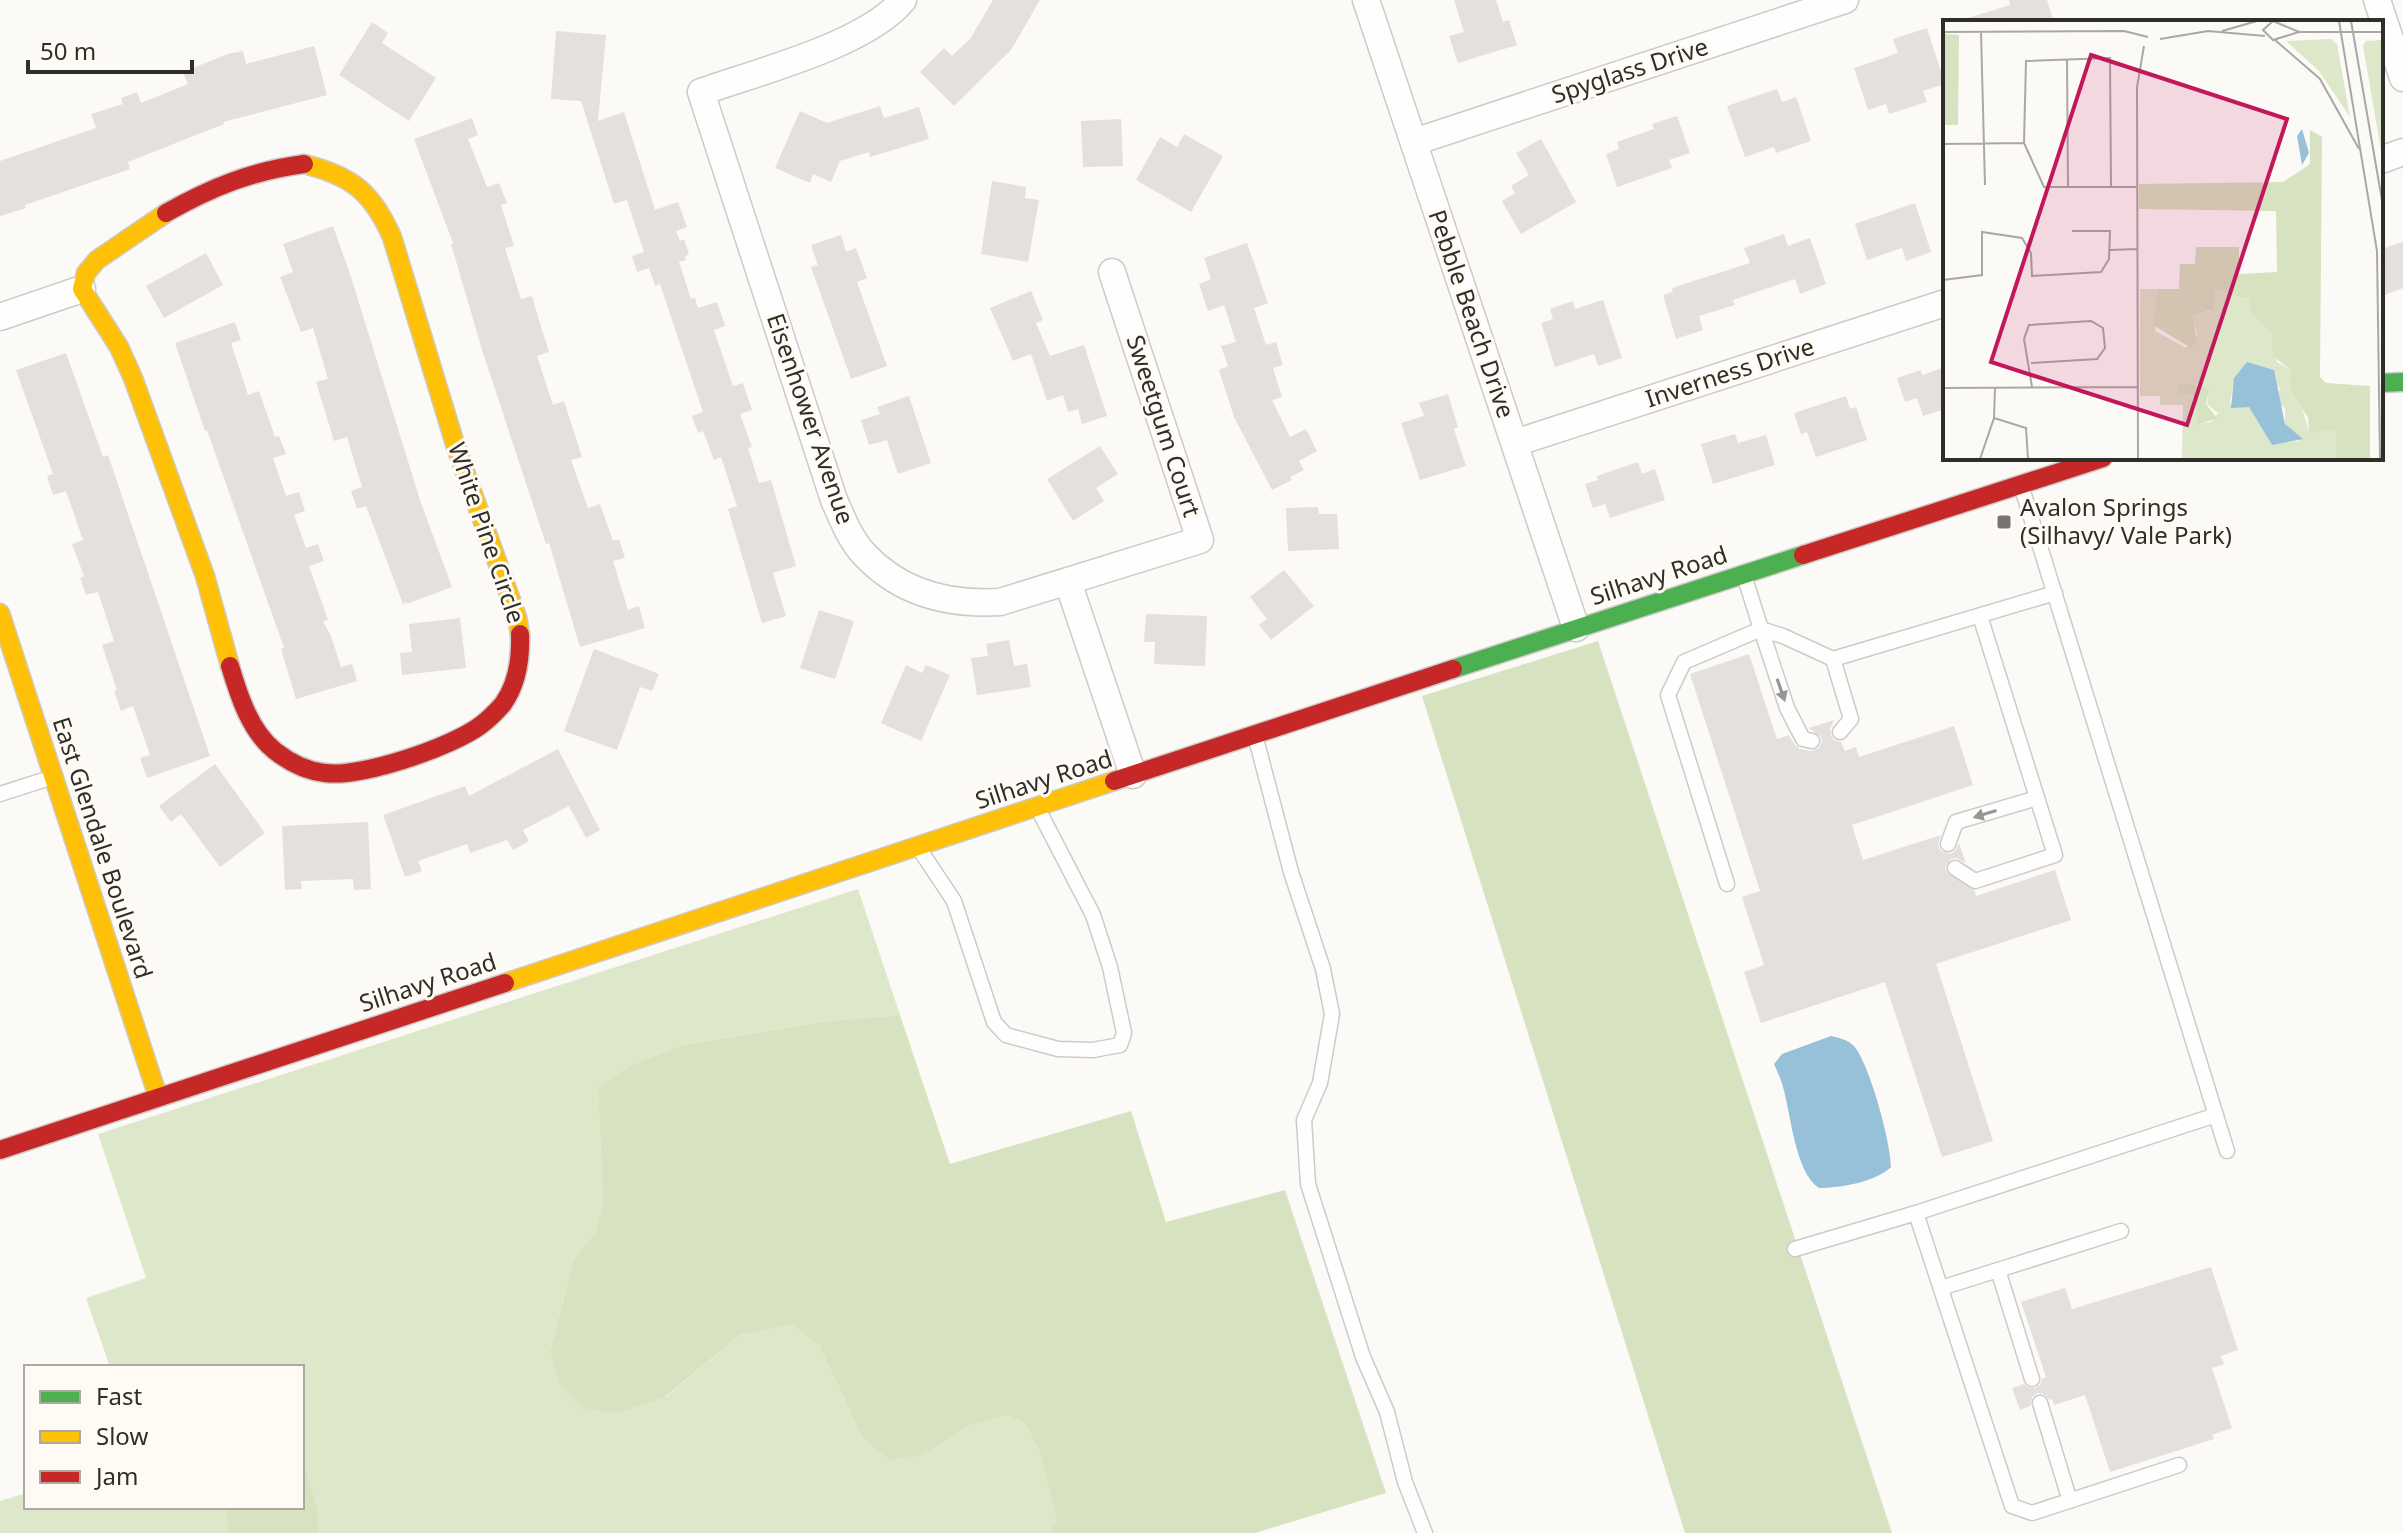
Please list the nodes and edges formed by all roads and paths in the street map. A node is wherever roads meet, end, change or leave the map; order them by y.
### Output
1 (903, 0) edge
2 (1366, 0) edge
3 (1845, 0) edge
4 (2377, 0) edge
5 (2403, 78) edge
6 (1414, 142) junction
7 (2403, 152) edge
8 (2383, 159) edge
9 (1112, 272) dead end
10 (82, 289) junction
11 (1943, 304) edge
12 (0, 317) edge
13 (2403, 382) edge
14 (2383, 383) edge
15 (1515, 443) junction
16 (2097, 460) edge
17 (2020, 485) junction
18 (1744, 575) junction
19 (1068, 582) junction
20 (2055, 593) junction
21 (0, 613) edge
22 (1980, 616) junction
23 (1576, 628) junction
24 (1761, 629) junction
25 (1833, 659) junction
26 (1840, 732) dead end
27 (1255, 735) junction
28 (1812, 741) dead end
29 (1133, 775) junction
30 (53, 777) junction
31 (0, 794) edge
32 (2037, 798) junction
33 (1037, 807) junction
34 (1948, 844) dead end
35 (917, 847) junction
36 (1955, 868) dead end
37 (1727, 884) dead end
38 (158, 1097) junction
39 (2216, 1115) junction
40 (0, 1150) edge
41 (2227, 1151) dead end
42 (1916, 1213) junction
43 (2121, 1231) dead end
44 (1795, 1249) dead end
45 (1998, 1270) junction
46 (1941, 1288) junction
47 (2032, 1379) dead end
48 (2040, 1403) dead end
49 (2179, 1465) dead end
50 (2070, 1501) junction
51 (1425, 1533) edge

1 - 19 street, Eisenhower Avenue
2 - 6 street, Pebble Beach Drive
3 - 6 street, Spyglass Drive
4 - 5 street
6 - 15 street, Pebble Beach Drive
7 - 8 street
9 - 19 street, Sweetgum Court
10 - 10 street, White Pine Circle
10 - 12 street
11 - 15 street, Inverness Drive
13 - 14 street
15 - 23 street, Pebble Beach Drive
16 - 17 street, Silhavy Road
17 - 18 street, Silhavy Road
17 - 20 lane
18 - 23 street, Silhavy Road
18 - 24 lane
19 - 29 street
20 - 22 lane
20 - 39 lane
21 - 30 street, East Glendale Boulevard
22 - 25 lane
22 - 32 lane
23 - 27 street, Silhavy Road
24 - 25 lane
24 -> 28 lane
24 - 37 lane
25 - 26 lane
27 - 29 street, Silhavy Road
27 - 51 lane
29 - 33 street, Silhavy Road
30 - 31 lane
30 - 38 street, East Glendale Boulevard
32 -> 34 lane
32 - 36 lane
33 - 35 street, Silhavy Road
33 - 35 lane
35 - 38 street, Silhavy Road
38 - 40 street, Silhavy Road
39 - 41 lane
39 - 42 lane
42 - 44 lane
42 - 46 lane
43 - 45 lane
45 - 46 lane
45 - 47 lane
46 - 50 lane
48 - 50 lane
49 - 50 lane

